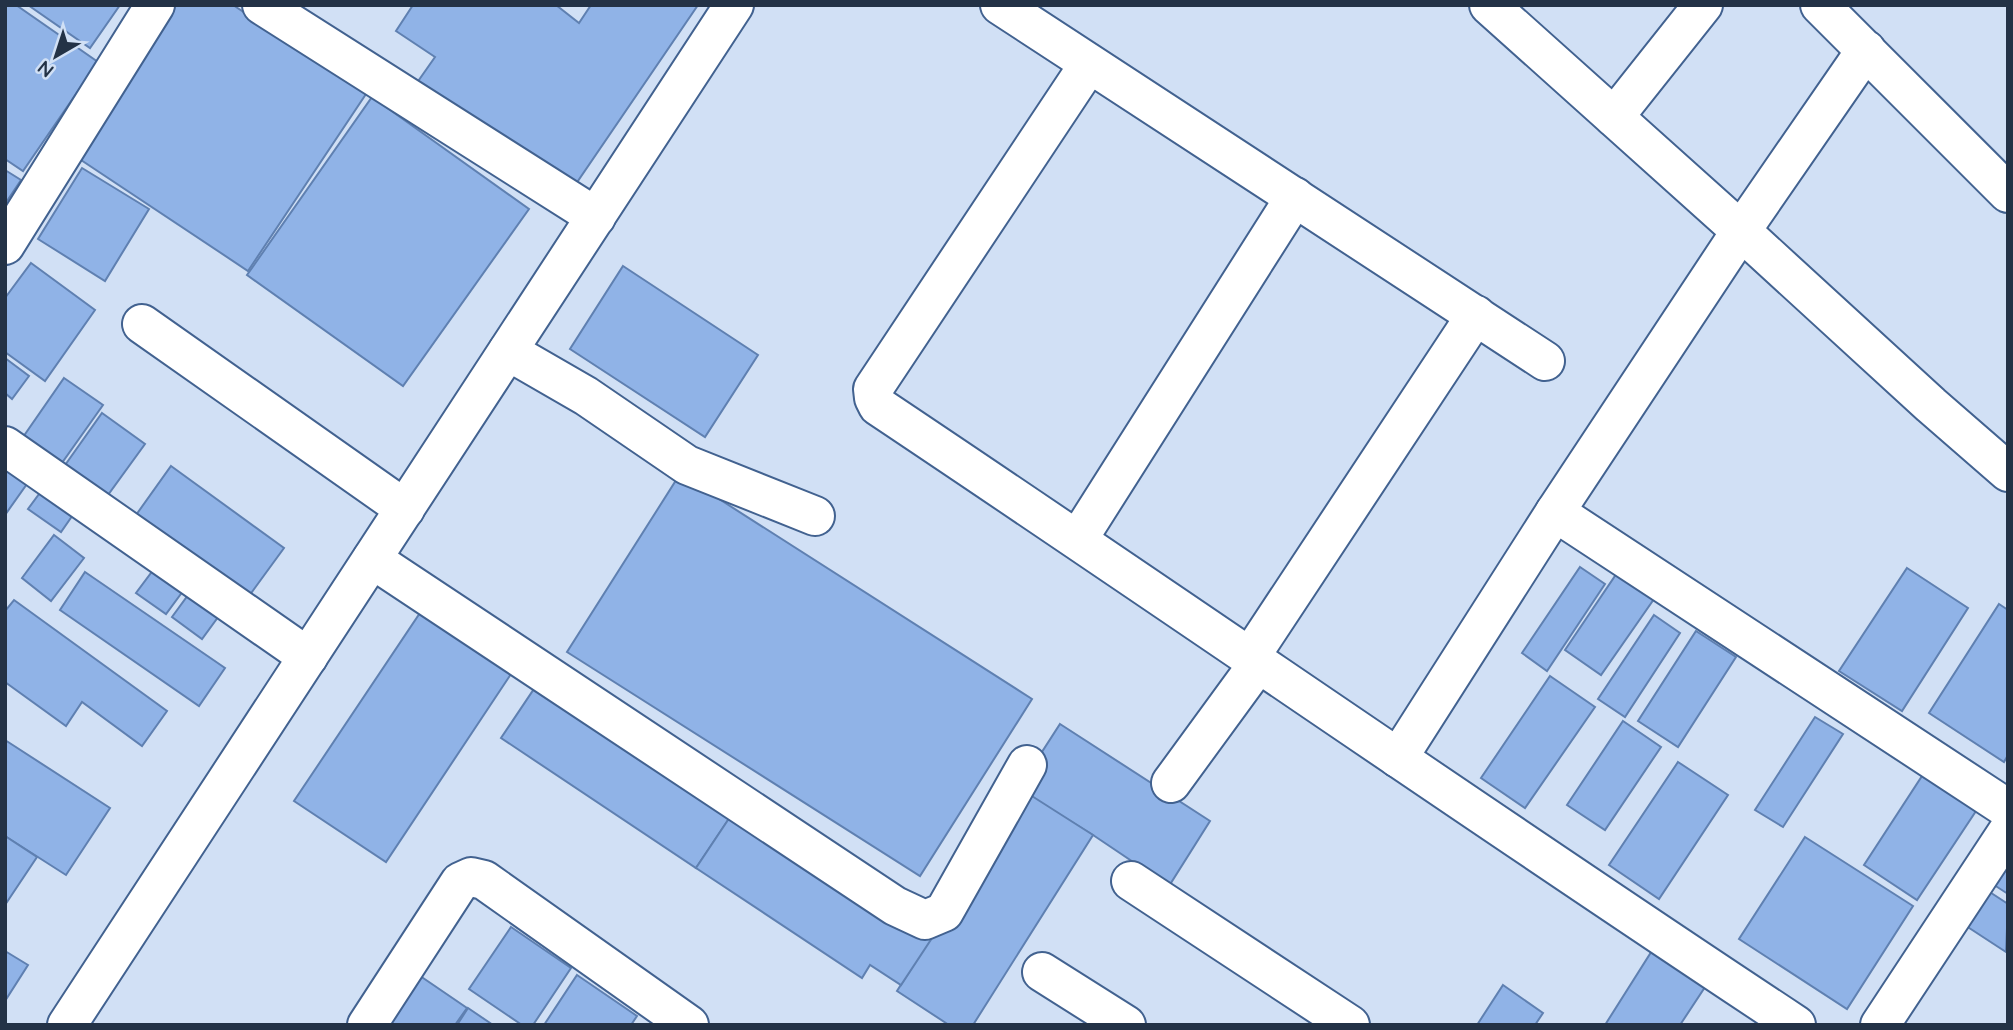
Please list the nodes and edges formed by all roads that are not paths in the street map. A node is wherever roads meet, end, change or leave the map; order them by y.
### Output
1 (155, 5) edge
2 (262, 5) edge
3 (734, 5) edge
4 (1000, 5) edge
5 (1489, 5) edge
6 (1703, 5) edge
7 (1821, 5) edge
8 (1867, 50) junction
9 (1089, 64) junction
10 (1614, 117) junction
11 (2008, 193) edge
12 (1295, 197) junction
13 (596, 217) junction
14 (1741, 231) junction
15 (5, 245) edge
16 (1476, 315) junction
17 (142, 324) dead end
18 (508, 351) junction
19 (1545, 361) dead end
20 (5, 446) edge
21 (2008, 472) edge
22 (405, 509) junction
23 (1555, 512) junction
24 (816, 516) dead end
25 (1078, 540) junction
26 (372, 559) junction
27 (308, 657) junction
28 (1254, 661) junction
29 (1398, 758) junction
30 (1027, 765) dead end
31 (1171, 783) dead end
32 (2008, 809) edge
33 (2008, 831) edge
34 (1131, 881) dead end
35 (1042, 972) dead end
36 (68, 1025) edge
37 (367, 1025) edge
38 (689, 1025) edge
39 (1126, 1025) edge
40 (1350, 1025) edge
41 (1796, 1025) edge
42 (1880, 1025) edge

1 - 15 street
2 - 13 street
3 - 13 street
4 - 9 street
5 - 10 street
6 - 10 street
7 - 8 street
8 - 11 street
8 - 14 street
9 - 12 street
9 - 25 street
10 - 14 street
12 - 16 street
12 - 25 street
13 - 18 street
14 - 21 street
14 - 23 street
16 - 19 street
16 - 28 street
17 - 22 street
18 - 22 street
18 - 24 street
20 - 27 street
22 - 26 street
23 - 29 street
23 - 32 street
25 - 28 street
26 - 27 street
26 - 30 street
27 - 36 street
28 - 29 street
28 - 31 street
29 - 41 street
33 - 42 street
34 - 40 street
35 - 39 street
37 - 38 street

